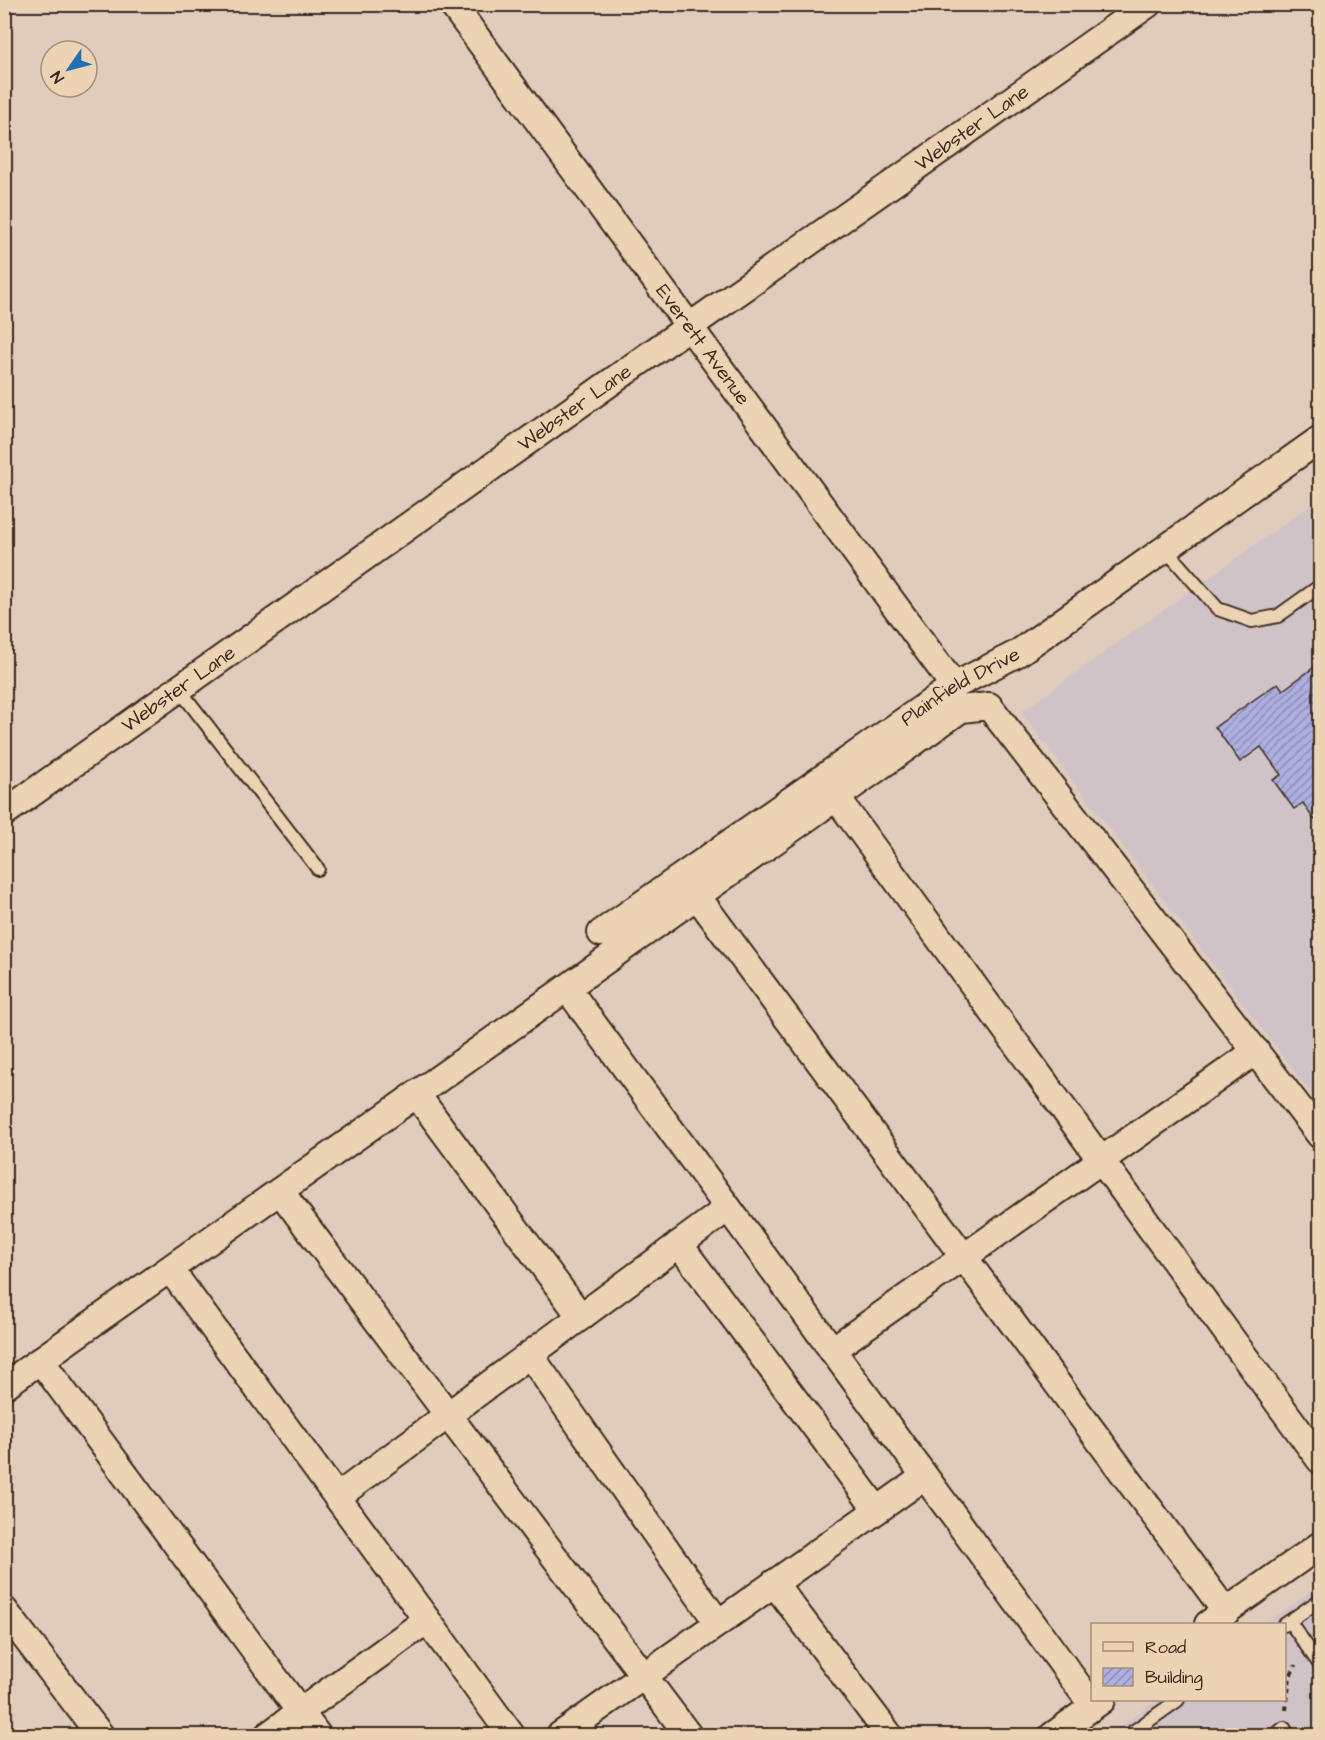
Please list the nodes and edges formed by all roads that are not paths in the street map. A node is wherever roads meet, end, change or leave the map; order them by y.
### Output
1 (452, 4) edge
2 (1148, 4) edge
3 (690, 326) junction
4 (1320, 439) edge
5 (1165, 549) junction
6 (1320, 586) edge
7 (954, 686) junction
8 (179, 689) junction
9 (836, 797) junction
10 (4, 813) edge
11 (318, 869) dead end
12 (697, 896) junction
13 (601, 933) dead end
14 (567, 988) junction
15 (1256, 1051) junction
16 (417, 1095) junction
17 (1320, 1135) edge
18 (1101, 1160) junction
19 (280, 1191) junction
20 (728, 1208) junction
21 (679, 1244) junction
22 (963, 1257) junction
23 (170, 1269) junction
24 (581, 1317) junction
25 (832, 1350) junction
26 (530, 1354) junction
27 (41, 1361) junction
28 (4, 1386) edge
29 (448, 1415) junction
30 (1320, 1460) edge
31 (924, 1477) junction
32 (337, 1497) junction
33 (877, 1510) junction
34 (1320, 1545) edge
35 (774, 1583) junction
36 (1320, 1600) edge
37 (4, 1610) edge
38 (1217, 1618) edge
39 (427, 1620) junction
40 (718, 1623) junction
41 (1287, 1623) edge
42 (1320, 1665) edge
43 (644, 1676) junction
44 (1091, 1695) edge
45 (1178, 1701) edge
46 (1097, 1703) edge
47 (300, 1712) junction
48 (101, 1736) edge
49 (267, 1736) edge
50 (318, 1736) edge
51 (512, 1736) edge
52 (559, 1736) edge
53 (689, 1736) edge
54 (890, 1736) edge
55 (1052, 1736) edge
56 (1127, 1736) edge

1 - 3 street, Everett Avenue
2 - 3 street, Webster Lane
3 - 7 street, Everett Avenue
3 - 8 street, Webster Lane
4 - 5 street, Plainfield Drive
5 - 6 lane
5 - 7 street, Plainfield Drive
7 - 13 street, Plainfield Drive
8 - 10 street, Webster Lane
8 - 11 lane
9 - 12 street
9 - 15 street
9 - 18 street
12 - 14 street
12 - 22 street
14 - 16 street
14 - 20 street
15 - 17 street
15 - 18 street
16 - 19 street
16 - 24 street
18 - 22 street
18 - 30 street
19 - 23 street
19 - 29 street
20 - 21 street
20 - 25 street
21 - 24 street
21 - 33 street
22 - 25 street
22 - 38 street
23 - 27 street
23 - 32 street
24 - 26 street
25 - 31 street
26 - 29 street
26 - 40 street
27 - 28 street
27 - 47 street
29 - 32 street
29 - 43 street
31 - 33 street
31 - 44 street
32 - 39 street
33 - 35 street
34 - 38 street
35 - 40 street
35 - 54 street
36 - 41 lane
37 - 48 street
39 - 47 street
39 - 51 street
40 - 43 street
41 - 42 lane
43 - 52 street
43 - 53 street
45 - 56 lane
46 - 55 street
47 - 49 street
47 - 50 street

